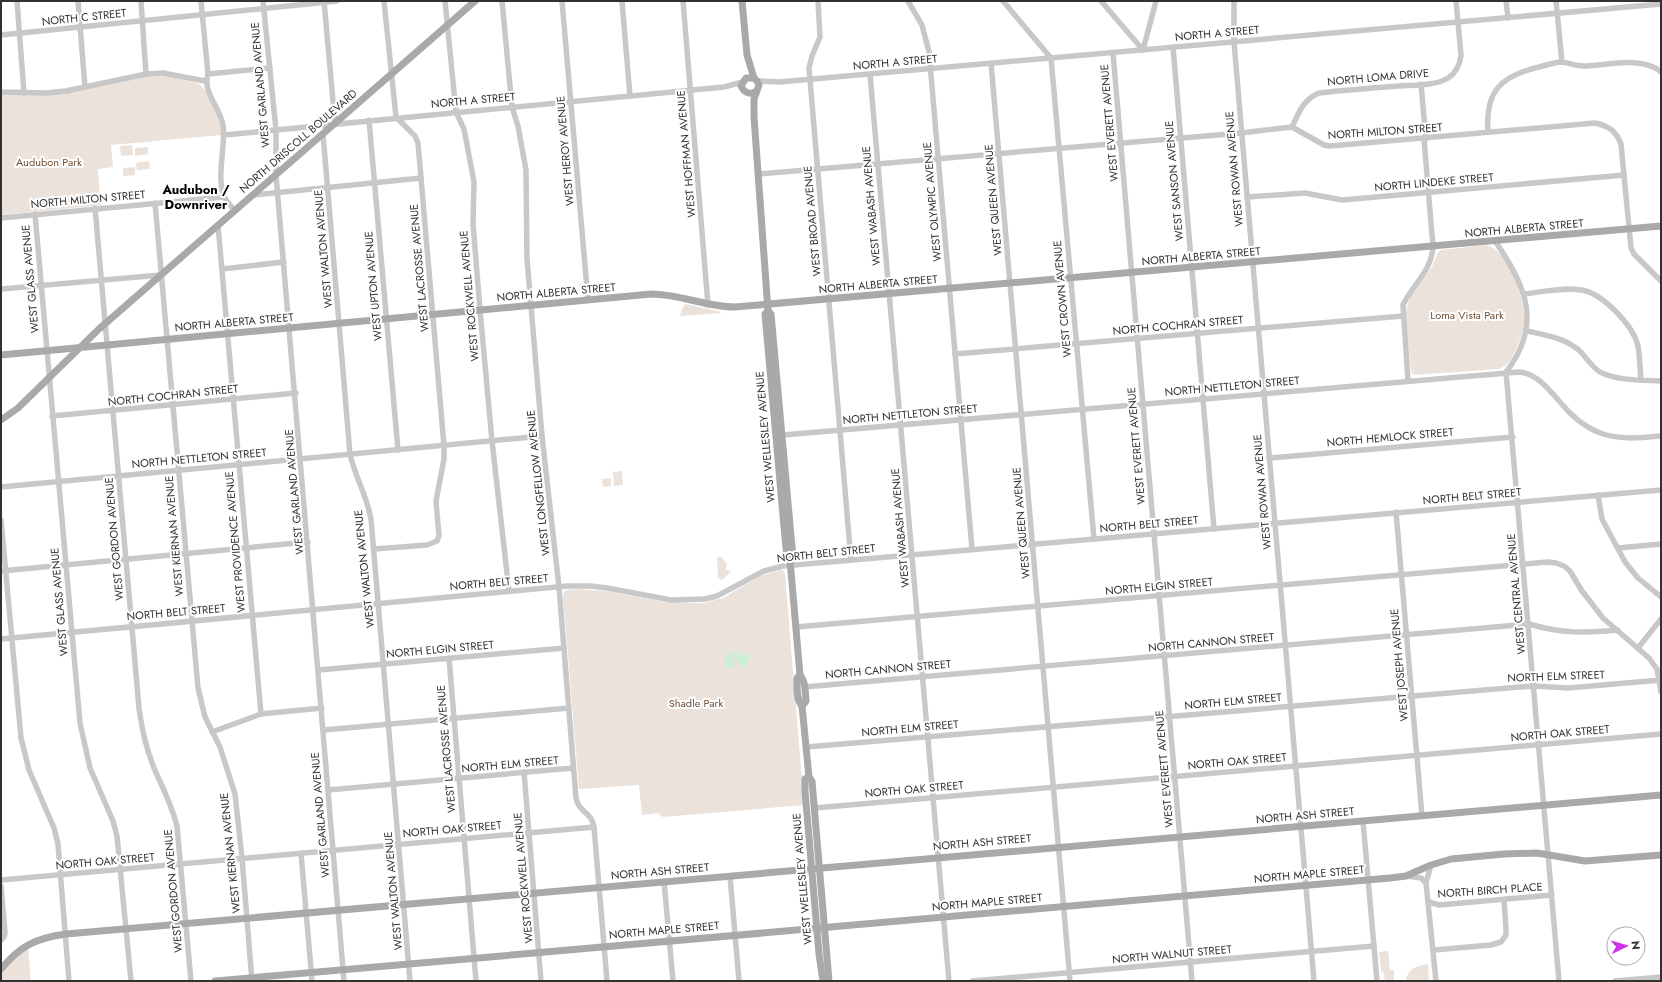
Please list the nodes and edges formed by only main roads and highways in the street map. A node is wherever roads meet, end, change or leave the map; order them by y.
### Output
1 (475, 1) edge
2 (742, 1) edge
3 (748, 55) junction
4 (756, 79) junction
5 (744, 80) junction
6 (745, 91) junction
7 (756, 91) junction
8 (754, 116) junction
9 (1661, 226) edge
10 (768, 308) junction
11 (102, 326) junction
12 (99, 346) junction
13 (80, 348) junction
14 (54, 350) junction
15 (1, 355) edge
16 (64, 363) junction
17 (778, 388) junction
18 (773, 404) junction
19 (1, 420) edge
20 (782, 423) junction
21 (791, 563) junction
22 (800, 675) junction
23 (802, 706) junction
24 (807, 778) junction
25 (1661, 795) edge
26 (1661, 855) edge
27 (820, 867) junction
28 (811, 868) junction
29 (820, 928) junction
30 (1, 969) edge
31 (252, 979) edge
32 (215, 981) edge
33 (823, 981) edge
34 (829, 981) edge

1 - 11 main road, NORTH DRISCOLL BOULEVARD
2 - 3 main road
3 - 4 main road
3 - 5 main road
4 - 5 main road
4 - 7 main road, WEST WELLESLEY AVENUE
5 - 6 main road, WEST WELLESLEY AVENUE
6 - 7 main road
6 - 8 main road, WEST WELLESLEY AVENUE
7 - 8 main road, WEST WELLESLEY AVENUE
8 - 10 main road, WEST WELLESLEY AVENUE
9 - 10 main road, NORTH ALBERTA STREET
10 - 12 main road, NORTH ALBERTA STREET
10 - 17 main road, WEST WELLESLEY AVENUE
10 - 18 main road, WEST WELLESLEY AVENUE
11 - 13 main road, NORTH DRISCOLL BOULEVARD
11 - 14 main road, NORTH DRISCOLL BOULEVARD
12 - 13 main road, NORTH ALBERTA STREET
12 - 16 main road, NORTH ALBERTA STREET
13 - 14 main road, NORTH ALBERTA STREET
13 - 16 main road, NORTH DRISCOLL BOULEVARD
14 - 15 main road, NORTH ALBERTA STREET
16 - 19 main road, NORTH DRISCOLL BOULEVARD
17 - 18 main road
17 - 20 main road, WEST WELLESLEY AVENUE
18 - 20 main road
18 - 21 main road, WEST WELLESLEY AVENUE
20 - 21 main road, WEST WELLESLEY AVENUE
21 - 22 main road, WEST WELLESLEY AVENUE
22 - 23 main road, WEST WELLESLEY AVENUE
22 - 23 main road, WEST WELLESLEY AVENUE
23 - 24 main road, WEST WELLESLEY AVENUE
24 - 27 main road, WEST WELLESLEY AVENUE
24 - 28 main road, WEST WELLESLEY AVENUE
25 - 27 main road, NORTH ASH STREET
26 - 29 main road, NORTH MAPLE STREET
27 - 28 main road, NORTH ASH STREET
27 - 29 main road, WEST WELLESLEY AVENUE
28 - 29 main road, WEST WELLESLEY AVENUE
28 - 30 main road, NORTH ASH STREET
29 - 31 main road, NORTH MAPLE STREET
29 - 33 main road, WEST WELLESLEY AVENUE
29 - 34 main road, WEST WELLESLEY AVENUE
31 - 32 main road, NORTH MAPLE STREET

